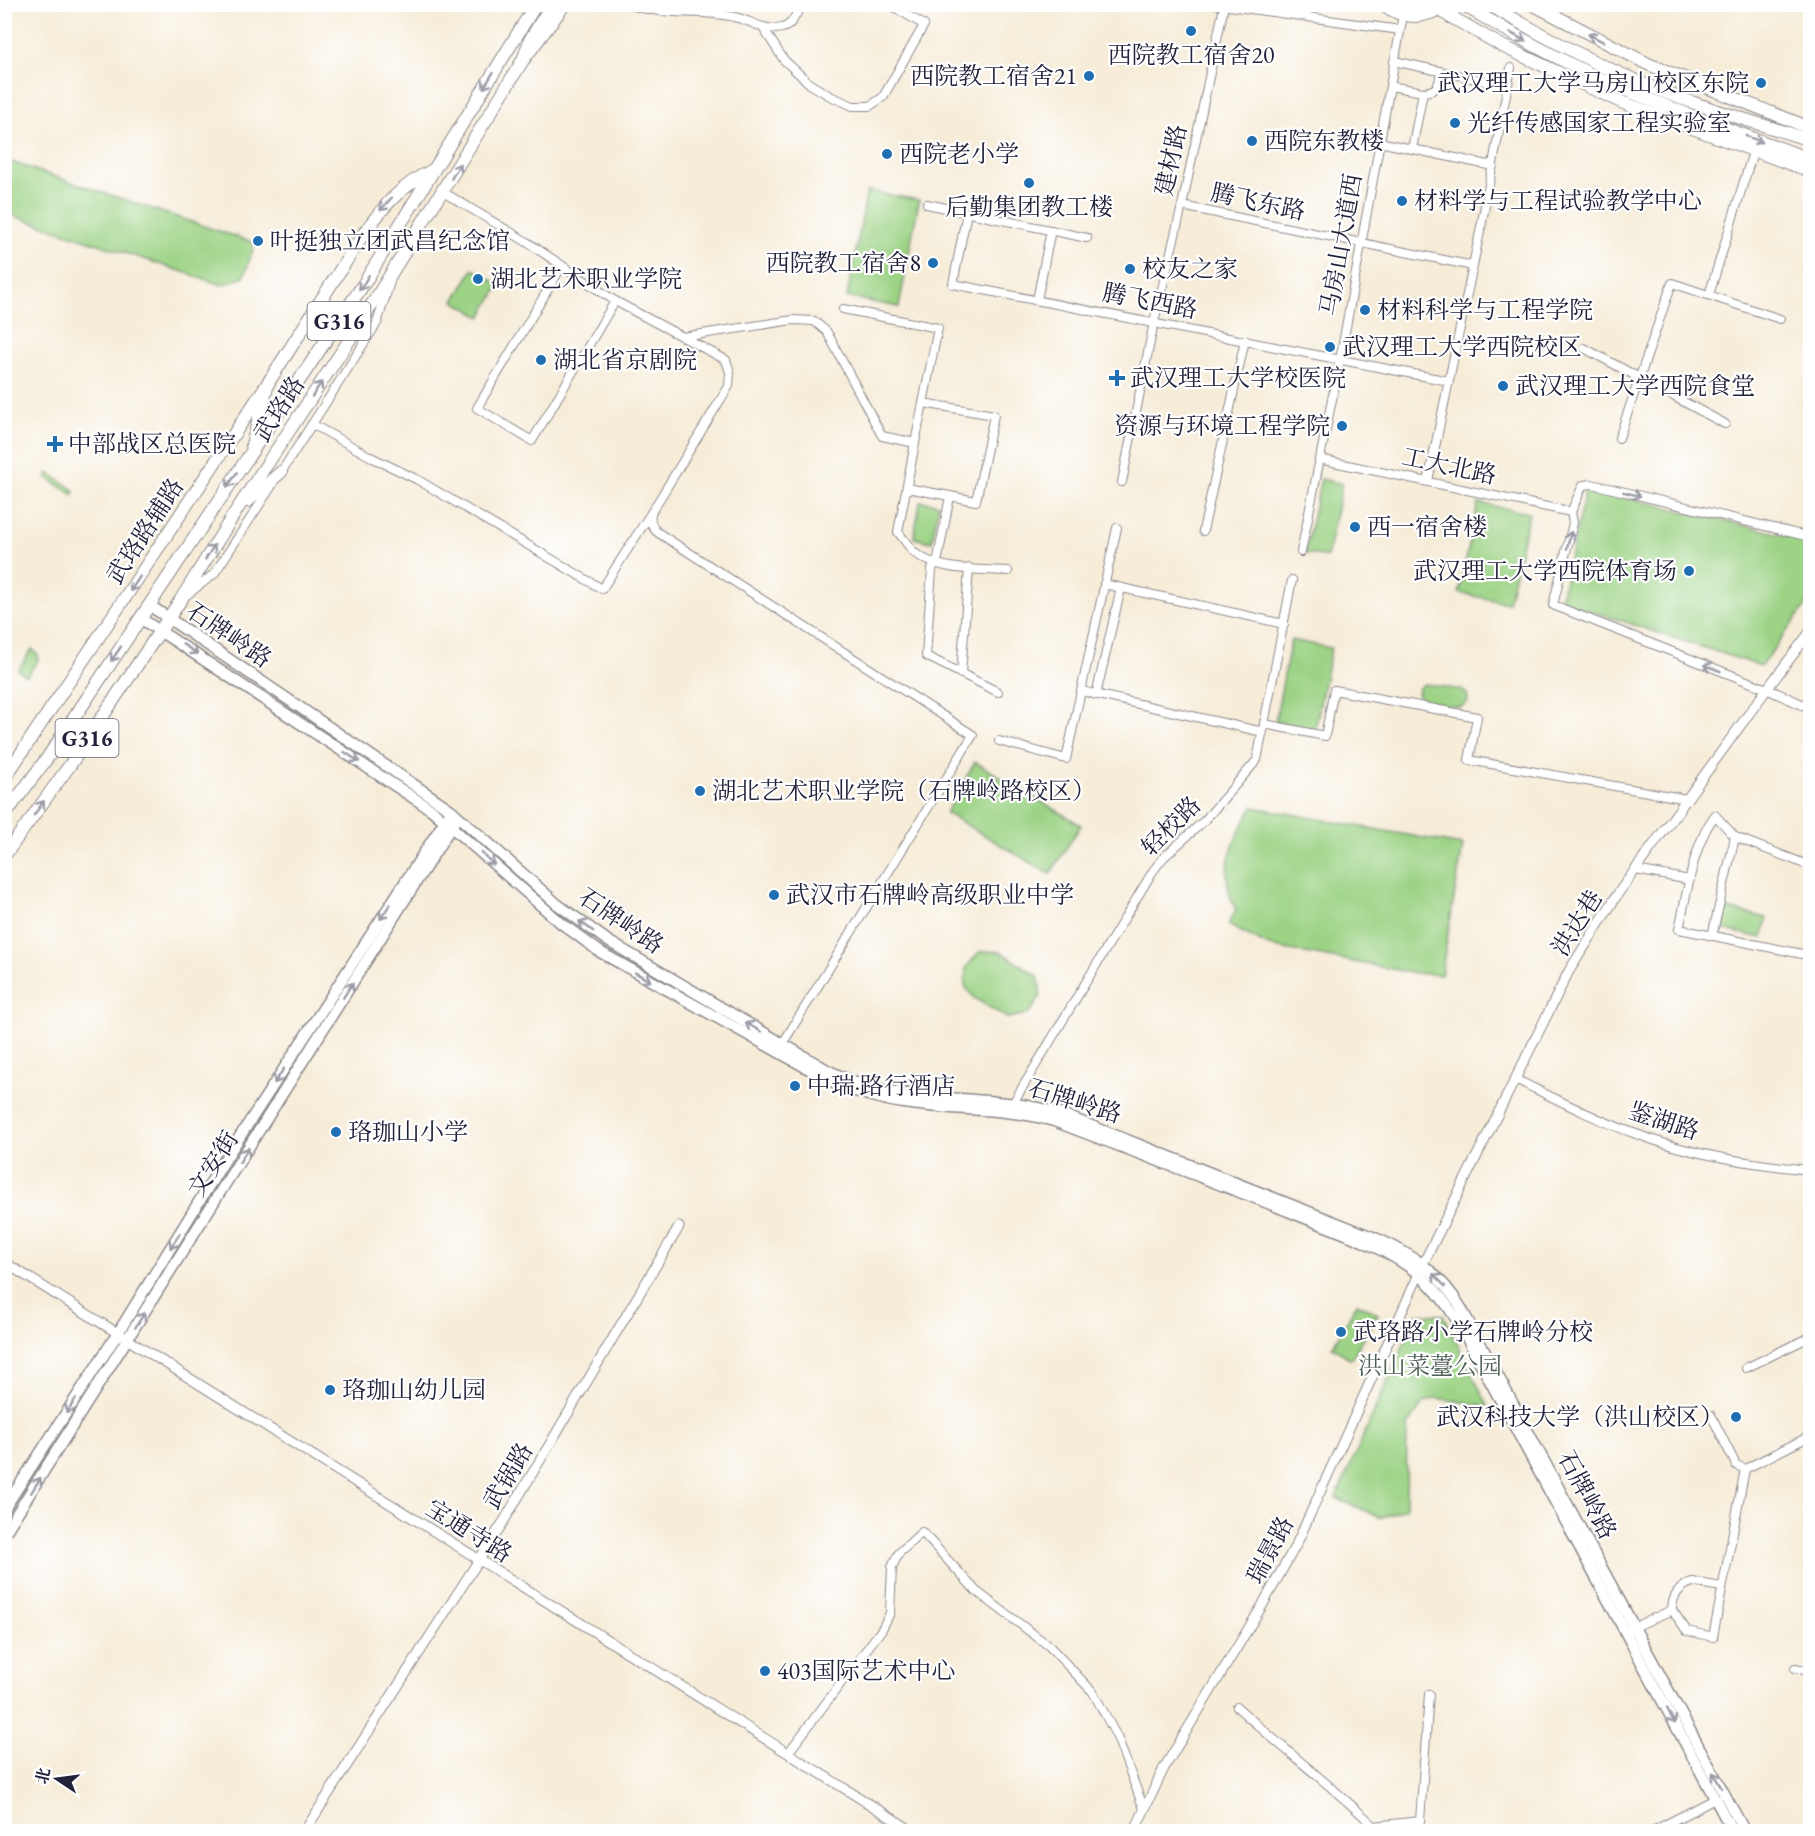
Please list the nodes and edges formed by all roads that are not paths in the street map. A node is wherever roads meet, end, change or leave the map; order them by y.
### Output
1 (529, 4) edge
2 (536, 4) edge
3 (552, 4) edge
4 (565, 4) edge
5 (629, 4) edge
6 (803, 4) edge
7 (889, 4) edge
8 (1215, 4) edge
9 (1383, 4) edge
10 (1488, 4) edge
11 (1504, 4) edge
12 (1532, 4) edge
13 (1224, 6) junction
14 (1462, 6) edge
15 (1448, 13) edge
16 (1403, 15) junction
17 (763, 28) junction
18 (1400, 30) junction
19 (519, 32) junction
20 (523, 60) junction
21 (1394, 61) junction
22 (1511, 68) dead end
23 (1442, 72) junction
24 (1390, 86) junction
25 (1507, 86) junction
26 (1423, 92) junction
27 (1762, 125) junction
28 (1810, 128) edge
29 (1810, 140) edge
30 (1379, 142) junction
31 (1412, 149) junction
32 (1753, 152) junction
33 (1810, 159) edge
34 (1493, 166) junction
35 (433, 170) junction
36 (1810, 171) edge
37 (443, 192) junction
38 (927, 204) dead end
39 (1182, 206) junction
40 (967, 212) junction
41 (1051, 230) junction
42 (1087, 238) dead end
43 (1361, 244) junction
44 (562, 266) junction
45 (1473, 266) junction
46 (393, 271) junction
47 (1709, 295) junction
48 (1038, 300) junction
49 (615, 301) junction
50 (843, 309) dead end
51 (1780, 319) dead end
52 (1154, 322) junction
53 (682, 337) junction
54 (1245, 340) junction
55 (1584, 348) dead end
56 (1340, 360) junction
57 (1640, 377) junction
58 (1449, 381) junction
59 (268, 382) junction
60 (922, 403) junction
61 (312, 424) junction
62 (1725, 424) dead end
63 (1619, 438) dead end
64 (915, 443) junction
65 (250, 454) junction
66 (1319, 459) junction
67 (281, 472) junction
68 (1428, 481) junction
69 (1122, 482) dead end
70 (907, 488) junction
71 (950, 496) junction
72 (236, 511) junction
73 (1571, 512) junction
74 (651, 513) junction
75 (1117, 528) dead end
76 (1203, 531) dead end
77 (1810, 537) edge
78 (1300, 552) dead end
79 (935, 564) junction
80 (969, 568) junction
81 (1008, 571) dead end
82 (1292, 580) dead end
83 (1104, 584) junction
84 (1121, 588) junction
85 (180, 601) junction
86 (149, 605) junction
87 (140, 618) junction
88 (168, 619) junction
89 (1284, 624) junction
90 (160, 630) junction
91 (1810, 632) edge
92 (961, 674) junction
93 (1767, 689) junction
94 (1081, 691) junction
95 (998, 692) dead end
96 (1096, 695) junction
97 (1810, 708) edge
98 (1263, 728) junction
99 (999, 741) dead end
100 (4, 779) edge
101 (1687, 799) junction
102 (4, 816) edge
103 (451, 818) junction
104 (1735, 837) junction
105 (4, 856) edge
106 (1810, 866) edge
107 (1636, 870) junction
108 (1690, 880) junction
109 (1810, 931) edge
110 (1712, 936) junction
111 (780, 1048) junction
112 (1515, 1079) junction
113 (1010, 1108) junction
114 (1810, 1170) edge
115 (679, 1227) dead end
116 (4, 1262) edge
117 (1421, 1269) junction
118 (123, 1336) junction
119 (1808, 1338) edge
120 (1810, 1349) edge
121 (1746, 1368) dead end
122 (1712, 1414) dead end
123 (1810, 1436) edge
124 (1745, 1469) junction
125 (4, 1509) edge
126 (4, 1534) edge
127 (479, 1560) junction
128 (1722, 1587) junction
129 (1672, 1610) junction
130 (1630, 1629) junction
131 (1795, 1668) dead end
132 (1810, 1671) edge
133 (1429, 1694) dead end
134 (1238, 1707) dead end
135 (788, 1753) junction
136 (1715, 1799) junction
137 (1144, 1809) junction
138 (1373, 1829) edge
139 (304, 1832) edge
140 (914, 1832) edge
141 (1134, 1832) edge
142 (1651, 1832) edge
143 (1733, 1832) edge
144 (1745, 1832) edge

1 - 19 main road
2 - 19 main road, 武珞路 / G316
3 - 20 main road, 武珞路 / G316
4 - 20 main road
5 - 17 street
6 - 17 street
7 - 17 street
8 - 13 street
9 - 16 main road
10 - 27 main road
11 - 27 main road
28 -> 12 main road
13 - 18 street
13 - 39 street, 建材路
14 - 15 main road
14 -> 33 main road
15 - 16 main road
15 - 32 main road
16 - 18 street, 马房山大道西
18 - 21 street, 马房山大道西
19 -> 35 main road, 武珞路 / G316
37 -> 20 main road, 武珞路 / G316
21 - 23 street
21 - 24 street, 马房山大道西
22 - 25 street
23 - 25 street
23 - 26 street
24 - 26 street
24 - 30 street, 马房山大道西
25 - 34 street
26 - 31 street
27 - 29 main road
30 - 31 street
30 - 43 street, 马房山大道西
31 - 34 street
32 - 36 main road
32 - 47 street
34 - 45 street
35 -> 59 main road, 武珞路辅路
35 -> 65 main road, 武珞路 / G316
37 - 44 street
37 - 46 main road, 武珞路 / G316
38 - 40 street
39 - 43 street, 腾飞东路
39 - 52 street, 建材路
40 - 41 street
40 - 48 street, 腾飞西路
41 - 42 street
41 - 48 street
43 - 45 street, 腾飞东路
43 - 56 street, 马房山大道西
44 - 49 street
44 - 49 street
45 - 58 street
46 - 61 street
72 -> 46 main road, 武珞路 / G316
47 - 51 street
47 - 57 street
48 - 52 street, 腾飞西路
49 - 53 street
50 - 60 street
52 - 54 street, 腾飞西路
52 - 69 street, 建材路
53 - 64 street
53 - 74 street
54 - 56 street, 腾飞西路
54 - 76 street
55 - 57 street
56 - 58 street, 腾飞西路
56 - 66 street, 马房山大道西
57 - 62 street
57 - 63 street
58 - 68 street
59 - 65 main road
59 -> 100 main road, 武珞路辅路
60 - 64 street
60 - 71 street
61 - 67 street
61 - 74 street
64 - 70 street
65 -> 86 main road, 武珞路 / G316
66 - 68 street, 工大北路
66 - 78 street, 马房山大道西
67 - 72 main road
67 - 85 street
68 - 73 street, 工大北路
70 - 71 street
70 - 79 street
71 - 79 street
85 -> 72 main road, 武珞路 / G316
73 -> 77 street
93 -> 73 street
74 - 111 street
75 - 83 street
79 - 80 street
79 - 92 street
80 - 81 street
80 - 92 street
82 - 89 street, 轻校路
83 - 84 street
83 - 94 street
84 - 89 street
84 - 96 street
85 - 88 main road, 武珞路 / G316
86 - 87 main road, 武珞路 / G316
86 - 88 main road, 石牌岭路
87 - 90 main road, 石牌岭路
87 -> 102 main road, 武珞路 / G316
88 - 90 main road, 武珞路 / G316
88 - 103 main road, 石牌岭路
89 - 98 street, 轻校路
90 -> 103 main road, 石牌岭路
105 -> 90 main road, 武珞路 / G316
91 - 93 street, 洪达巷
92 - 95 street
93 - 97 street
93 - 101 street, 洪达巷
94 - 96 street
94 - 99 street
96 - 98 street
98 - 101 street
98 - 113 street, 轻校路
101 - 107 street, 洪达巷
103 - 111 main road, 石牌岭路
103 - 118 main road, 文安街
104 - 106 street
104 - 108 street
104 - 110 street
107 - 108 street
107 - 112 street, 洪达巷
108 - 110 street
109 - 110 street
111 - 113 main road, 石牌岭路
112 - 114 street, 鉴湖路
112 - 117 street, 洪达巷
113 - 117 main road, 石牌岭路
115 - 127 street, 武锅路
116 - 118 street, 宝通寺路
117 - 130 main road, 石牌岭路
117 - 137 street, 瑞景路
118 -> 125 main road, 文安街
126 -> 118 main road, 文安街
118 - 127 street, 宝通寺路
119 - 120 street
119 - 121 street
122 - 124 street
123 - 124 street
124 - 128 street
127 - 135 street, 宝通寺路
127 - 139 street, 武锅路
128 - 129 street
128 - 129 street
129 - 130 street
130 -> 136 main road, 石牌岭路
144 -> 130 main road, 石牌岭路
131 - 132 street
133 - 138 street
134 - 138 street
135 - 137 street
135 - 140 street, 宝通寺路
136 - 142 street
136 - 143 main road, 石牌岭路
137 - 141 street, 瑞景路

